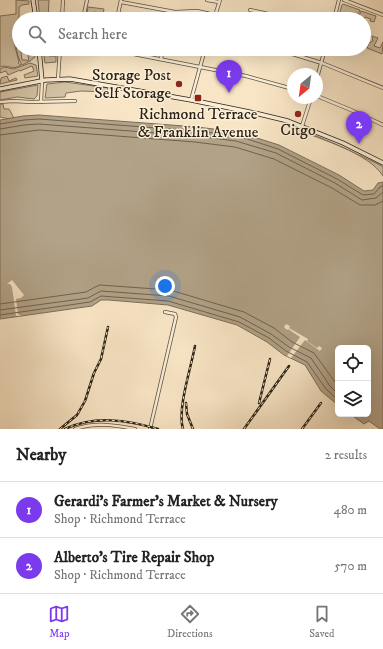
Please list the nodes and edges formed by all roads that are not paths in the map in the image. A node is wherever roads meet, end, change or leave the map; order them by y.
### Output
1 (33, 0) edge
2 (64, 0) edge
3 (87, 0) edge
4 (207, 0) edge
5 (340, 0) edge
6 (344, 0) edge
7 (121, 1) edge
8 (219, 1) edge
9 (250, 10) dead end
10 (35, 12) edge
11 (63, 12) edge
12 (84, 12) edge
13 (119, 12) edge
14 (175, 12) edge
15 (175, 12) edge
16 (202, 12) edge
17 (216, 12) edge
18 (259, 12) edge
19 (336, 12) edge
20 (383, 15) edge
21 (40, 56) edge
22 (60, 56) edge
23 (145, 56) edge
24 (161, 56) edge
25 (203, 56) edge
26 (303, 56) edge
27 (324, 56) edge
28 (161, 59) junction
29 (322, 63) junction
30 (200, 67) junction
31 (320, 68) edge
32 (58, 79) junction
33 (42, 81) junction
34 (287, 87) edge
35 (383, 88) edge
36 (0, 89) edge
37 (323, 98) edge
38 (191, 100) junction
39 (75, 101) dead end
40 (0, 102) edge
41 (41, 102) junction
42 (309, 104) edge
43 (383, 125) edge
44 (302, 126) junction
45 (383, 163) edge
46 (165, 312) dead end
47 (75, 429) edge
48 (135, 429) edge
49 (150, 429) edge

1 - 10 main road
2 - 11 street
3 - 12 street
4 - 8 street
5 - 19 street
6 - 20 street
7 - 13 street
7 - 14 street
8 - 17 street
9 - 18 street
15 - 16 street
21 - 33 main road
22 - 32 street
23 - 28 street
24 - 28 street
25 - 30 street
26 - 29 street
27 - 29 street
28 - 30 street
29 - 31 street
29 - 35 street
30 - 34 street
30 - 38 street
32 - 33 main road
32 - 38 main road
33 - 36 main road
33 - 41 street
37 - 43 street
38 - 44 main road
39 - 41 street
40 - 41 street
42 - 44 street
44 - 45 main road
46 - 49 street
47 - 48 street

